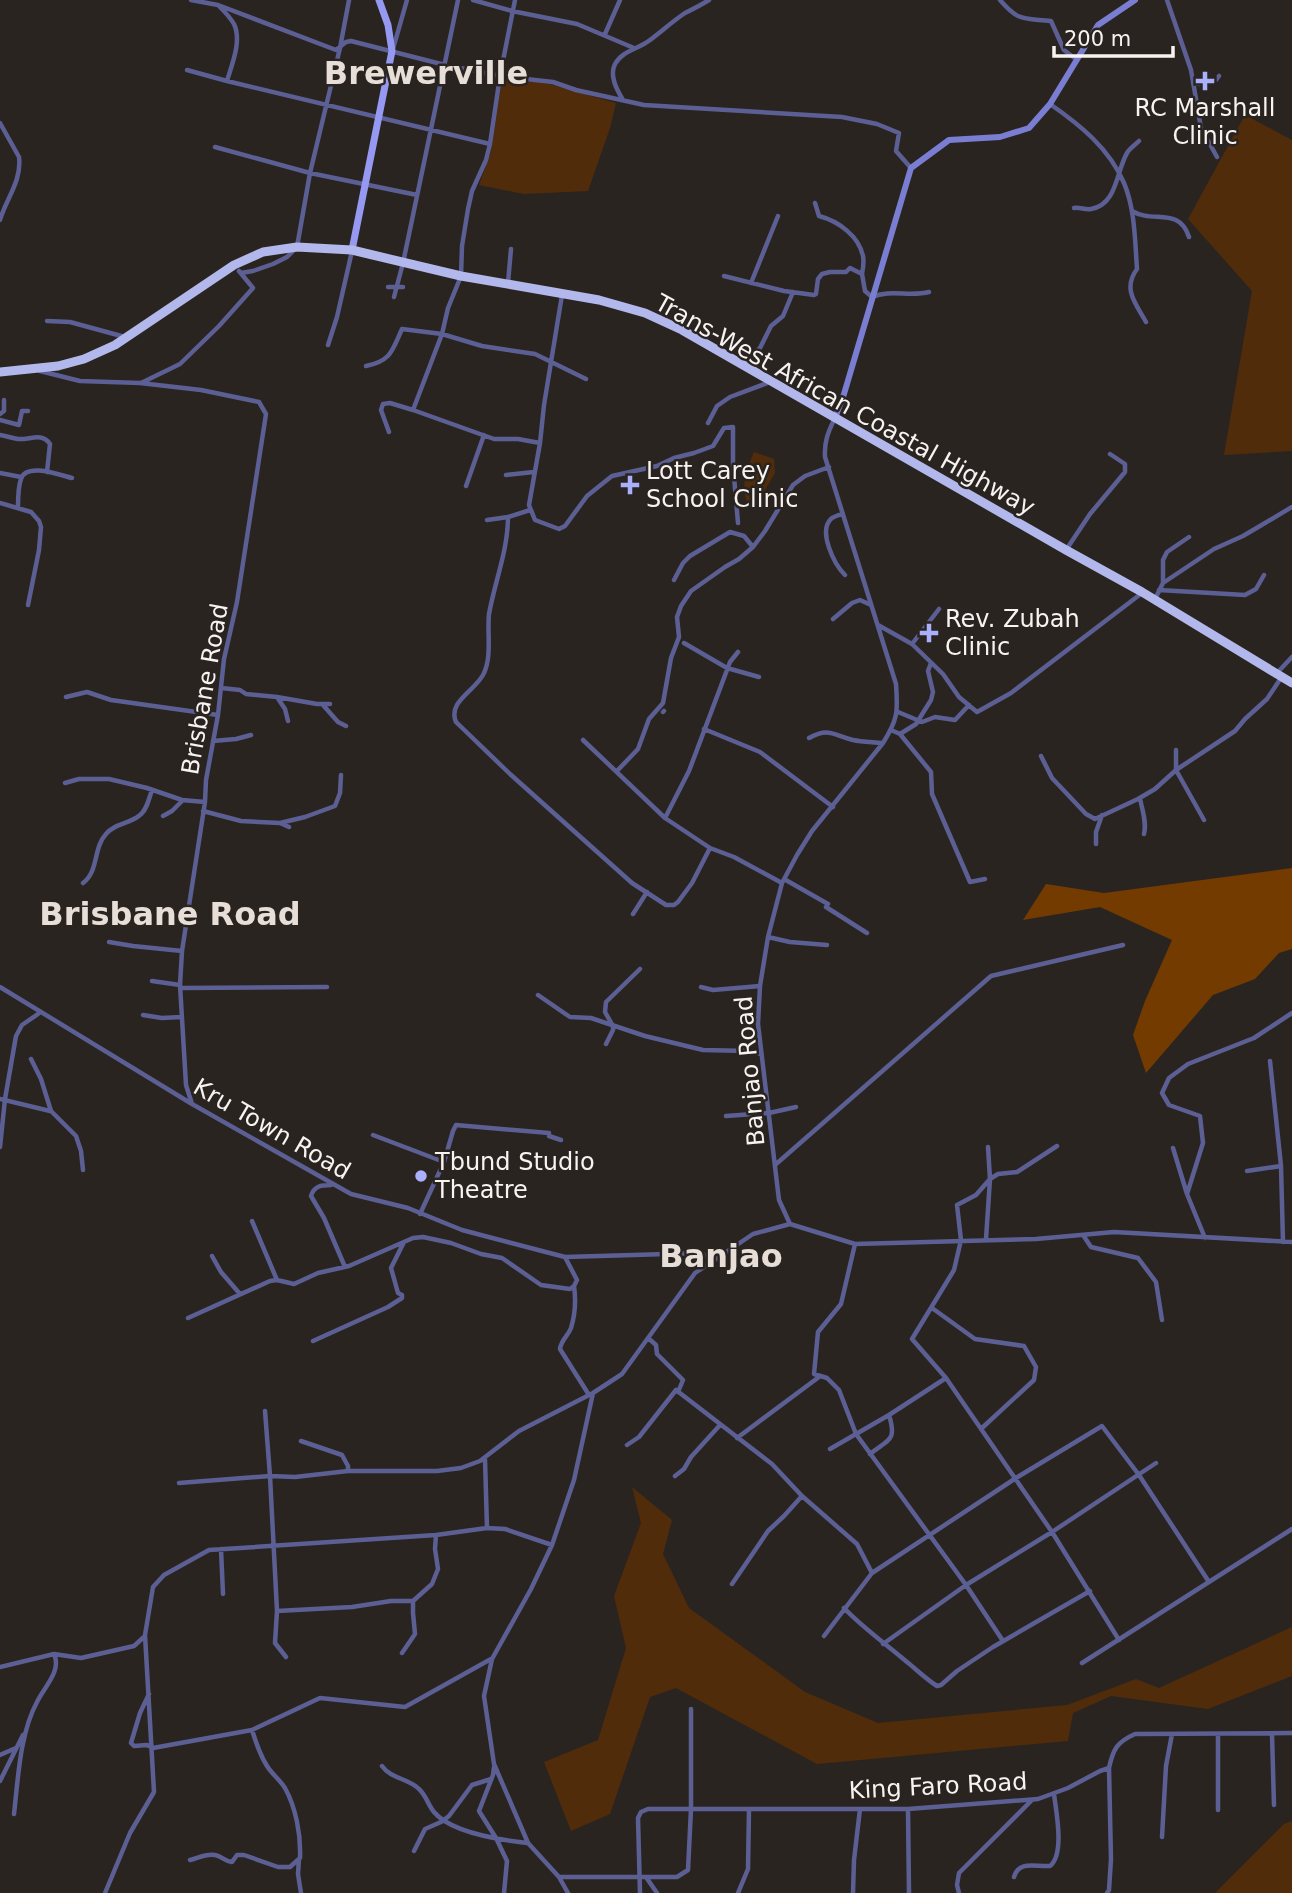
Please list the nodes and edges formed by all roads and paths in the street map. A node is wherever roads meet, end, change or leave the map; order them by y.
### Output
1 (191, 0) edge
2 (349, 0) edge
3 (379, 0) edge
4 (407, 0) edge
5 (458, 0) edge
6 (473, 0) edge
7 (515, 0) edge
8 (620, 0) edge
9 (709, 0) edge
10 (1000, 0) edge
11 (1135, 0) edge
12 (1167, 0) edge
13 (218, 5) junction
14 (512, 11) junction
15 (606, 34) junction
16 (340, 48) junction
17 (634, 48) junction
18 (392, 51) junction
19 (1077, 60) junction
20 (445, 65) junction
21 (187, 70) dead end
22 (499, 76) junction
23 (1219, 76) dead end
24 (227, 81) junction
25 (1193, 83) junction
26 (624, 101) junction
27 (326, 104) junction
28 (1050, 104) junction
29 (378, 117) junction
30 (0, 123) edge
31 (430, 129) junction
32 (1139, 141) dead end
33 (490, 144) junction
34 (215, 147) dead end
35 (1217, 157) dead end
36 (911, 168) junction
37 (310, 173) junction
38 (1119, 174) junction
39 (365, 185) junction
40 (416, 195) junction
41 (815, 203) dead end
42 (1074, 208) dead end
43 (1131, 210) junction
44 (778, 216) dead end
45 (0, 220) edge
46 (1189, 237) dead end
47 (298, 247) junction
48 (511, 249) dead end
49 (352, 250) junction
50 (403, 263) junction
51 (237, 269) junction
52 (862, 274) junction
53 (461, 276) junction
54 (724, 276) dead end
55 (751, 283) junction
56 (508, 284) junction
57 (388, 287) dead end
58 (403, 287) dead end
59 (396, 288) junction
60 (793, 292) junction
61 (929, 292) dead end
62 (562, 294) junction
63 (394, 297) dead end
64 (872, 297) junction
65 (47, 321) dead end
66 (1146, 322) dead end
67 (442, 334) junction
68 (125, 337) junction
69 (328, 345) dead end
70 (550, 361) junction
71 (742, 365) junction
72 (366, 366) dead end
73 (36, 370) junction
74 (0, 372) edge
75 (586, 379) dead end
76 (771, 382) junction
77 (140, 383) junction
78 (4, 400) dead end
79 (413, 410) junction
80 (28, 411) dead end
81 (0, 414) edge
82 (835, 418) junction
83 (0, 419) edge
84 (709, 423) dead end
85 (389, 432) dead end
86 (0, 435) edge
87 (484, 435) junction
88 (540, 443) junction
89 (1110, 454) dead end
90 (829, 467) junction
91 (47, 472) junction
92 (534, 472) junction
93 (0, 474) edge
94 (506, 475) dead end
95 (21, 477) junction
96 (72, 478) dead end
97 (466, 485) dead end
98 (0, 503) edge
99 (18, 507) junction
100 (1292, 507) edge
101 (530, 510) junction
102 (843, 514) junction
103 (508, 517) junction
104 (487, 520) dead end
105 (738, 523) dead end
106 (1189, 537) dead end
107 (752, 547) junction
108 (1066, 550) junction
109 (845, 575) dead end
110 (1265, 575) dead end
111 (674, 580) dead end
112 (1163, 583) junction
113 (1142, 592) junction
114 (1157, 595) junction
115 (28, 605) dead end
116 (871, 605) junction
117 (939, 609) dead end
118 (833, 619) dead end
119 (877, 624) junction
120 (684, 643) dead end
121 (912, 644) junction
122 (738, 652) dead end
123 (1292, 657) edge
124 (931, 663) junction
125 (727, 668) junction
126 (760, 677) dead end
127 (1286, 679) edge
128 (221, 688) junction
129 (66, 697) dead end
130 (276, 697) junction
131 (322, 704) junction
132 (330, 704) dead end
133 (969, 705) junction
134 (898, 712) junction
135 (218, 715) junction
136 (918, 720) junction
137 (288, 721) dead end
138 (346, 726) dead end
139 (704, 729) junction
140 (891, 730) junction
141 (900, 734) junction
142 (251, 735) dead end
143 (809, 738) dead end
144 (583, 740) dead end
145 (213, 741) junction
146 (883, 743) junction
147 (1176, 750) dead end
148 (1041, 756) dead end
149 (1176, 770) junction
150 (617, 771) junction
151 (341, 775) dead end
152 (65, 783) dead end
153 (154, 791) junction
154 (1140, 798) junction
155 (183, 800) junction
156 (205, 802) junction
157 (833, 807) junction
158 (203, 811) junction
159 (1103, 815) junction
160 (163, 816) dead end
161 (665, 818) junction
162 (1204, 820) dead end
163 (281, 823) junction
164 (289, 827) dead end
165 (1144, 834) dead end
166 (1096, 844) dead end
167 (710, 848) junction
168 (985, 878) dead end
169 (783, 881) junction
170 (83, 883) dead end
171 (647, 892) junction
172 (633, 914) dead end
173 (867, 933) dead end
174 (768, 937) junction
175 (109, 942) dead end
176 (827, 945) dead end
177 (1123, 945) dead end
178 (182, 951) junction
179 (640, 969) dead end
180 (152, 981) dead end
181 (760, 986) junction
182 (0, 987) edge
183 (180, 987) junction
184 (327, 987) dead end
185 (701, 987) dead end
186 (538, 995) dead end
187 (40, 1011) junction
188 (1292, 1013) edge
189 (143, 1015) dead end
190 (181, 1017) junction
191 (613, 1027) junction
192 (606, 1044) dead end
193 (761, 1055) junction
194 (30, 1059) dead end
195 (1269, 1061) dead end
196 (2, 1100) edge
197 (192, 1104) junction
198 (796, 1107) dead end
199 (51, 1111) junction
200 (769, 1113) junction
201 (726, 1116) dead end
202 (373, 1135) dead end
203 (561, 1140) dead end
204 (1057, 1146) dead end
205 (0, 1147) edge
206 (988, 1147) dead end
207 (1173, 1148) dead end
208 (444, 1163) junction
209 (775, 1165) junction
210 (1281, 1166) junction
211 (83, 1170) dead end
212 (1247, 1171) dead end
213 (990, 1179) junction
214 (332, 1185) junction
215 (1187, 1194) junction
216 (420, 1214) junction
217 (252, 1221) dead end
218 (790, 1224) junction
219 (1083, 1234) junction
220 (1205, 1238) junction
221 (986, 1239) junction
222 (961, 1240) junction
223 (404, 1242) junction
224 (1283, 1242) junction
225 (1292, 1242) edge
226 (855, 1244) junction
227 (212, 1256) dead end
228 (565, 1257) junction
229 (713, 1261) junction
230 (345, 1267) junction
231 (277, 1280) junction
232 (574, 1286) junction
233 (240, 1294) junction
234 (932, 1308) junction
235 (188, 1318) dead end
236 (1162, 1320) dead end
237 (648, 1338) junction
238 (313, 1341) dead end
239 (819, 1377) junction
240 (946, 1378) junction
241 (678, 1392) junction
242 (591, 1394) junction
243 (265, 1411) dead end
244 (889, 1415) junction
245 (720, 1425) junction
246 (982, 1428) junction
247 (856, 1434) junction
248 (737, 1438) junction
249 (301, 1441) dead end
250 (627, 1445) dead end
251 (830, 1449) dead end
252 (870, 1454) junction
253 (485, 1458) junction
254 (1156, 1463) dead end
255 (348, 1471) junction
256 (1139, 1475) junction
257 (270, 1476) junction
258 (674, 1476) dead end
259 (1016, 1478) junction
260 (179, 1483) dead end
261 (802, 1496) junction
262 (487, 1528) junction
263 (1292, 1529) edge
264 (1052, 1532) junction
265 (436, 1535) junction
266 (929, 1536) junction
267 (552, 1545) junction
268 (275, 1546) junction
269 (220, 1549) junction
270 (872, 1573) junction
271 (1209, 1583) junction
272 (732, 1584) dead end
273 (966, 1585) junction
274 (1090, 1591) junction
275 (223, 1594) dead end
276 (413, 1601) junction
277 (844, 1608) junction
278 (277, 1611) junction
279 (145, 1635) junction
280 (824, 1636) dead end
281 (1119, 1640) junction
282 (1003, 1641) junction
283 (883, 1644) junction
284 (402, 1653) dead end
285 (54, 1654) junction
286 (286, 1657) dead end
287 (492, 1659) junction
288 (1082, 1664) dead end
289 (0, 1667) edge
290 (149, 1694) junction
291 (691, 1709) dead end
292 (27, 1728) junction
293 (252, 1730) junction
294 (1171, 1734) junction
295 (1218, 1734) junction
296 (1272, 1734) junction
297 (1292, 1734) edge
298 (17, 1748) junction
299 (153, 1748) junction
300 (0, 1755) edge
301 (494, 1764) junction
302 (382, 1766) dead end
303 (1109, 1768) junction
304 (492, 1779) junction
305 (0, 1781) edge
306 (1054, 1794) junction
307 (1032, 1800) junction
308 (1274, 1805) dead end
309 (749, 1809) junction
310 (860, 1809) junction
311 (908, 1809) junction
312 (691, 1810) junction
313 (1218, 1810) dead end
314 (14, 1814) dead end
315 (444, 1820) junction
316 (1162, 1837) dead end
317 (496, 1838) junction
318 (528, 1843) junction
319 (414, 1850) dead end
320 (300, 1858) junction
321 (190, 1860) dead end
322 (559, 1877) junction
323 (643, 1877) junction
324 (1014, 1877) dead end
325 (105, 1893) edge
326 (301, 1893) edge
327 (504, 1893) edge
328 (568, 1893) edge
329 (640, 1893) edge
330 (657, 1893) edge
331 (738, 1893) edge
332 (853, 1893) edge
333 (909, 1893) edge
334 (959, 1893) edge
335 (1107, 1893) edge

1 - 13 street
2 - 16 street
3 - 18 main road
4 - 18 street
5 - 20 street
6 - 14 street
7 - 14 street
8 - 15 street
9 - 17 street
10 - 19 street
11 - 19 street
12 - 25 street
13 - 16 street
13 - 24 street
14 - 15 street
14 - 22 street
15 - 17 street
16 - 18 street
16 - 27 street
17 - 26 street
18 - 20 street
18 - 29 main road
19 - 28 street
20 - 22 street
20 - 31 street
21 - 24 street
22 - 26 street
22 - 33 street
23 - 25 street
24 - 27 street
25 - 35 street
26 - 36 street
27 - 29 street
27 - 37 street
28 - 36 street
28 - 38 street
29 - 31 street
29 - 39 main road
30 - 45 street
31 - 33 street
31 - 40 street
32 - 38 street
33 - 53 street
34 - 37 street
36 - 64 street
37 - 39 street
37 - 47 street
38 - 42 street
38 - 43 street
39 - 40 street
39 - 49 main road
40 - 50 street
41 - 52 street
43 - 46 street
43 - 66 street
44 - 55 street
47 - 49 highway, Trans-West African Coastal Highway
47 - 51 highway, Trans-West African Coastal Highway
47 - 51 street
48 - 56 street
49 - 50 highway, Trans-West African Coastal Highway
49 - 69 street
50 - 53 highway, Trans-West African Coastal Highway
50 - 59 street
51 - 68 highway, Trans-West African Coastal Highway
51 - 77 street
52 - 60 street
52 - 64 street
53 - 56 highway, Trans-West African Coastal Highway
53 - 67 street
54 - 55 street
55 - 60 street
56 - 62 highway, Trans-West African Coastal Highway
57 - 59 street
58 - 59 street
59 - 63 street
60 - 71 street
61 - 64 street
62 - 70 street
62 - 71 highway, Trans-West African Coastal Highway
64 - 82 street
65 - 68 street
67 - 70 street
67 - 72 street
67 - 79 street
68 - 73 highway, Trans-West African Coastal Highway
70 - 75 street
70 - 88 street
71 - 76 highway, Trans-West African Coastal Highway
73 - 74 highway, Trans-West African Coastal Highway
73 - 77 street
76 - 82 highway, Trans-West African Coastal Highway
76 - 84 street
77 - 128 street, Brisbane Road
78 - 81 street
79 - 85 street
79 - 87 street
80 - 83 street
82 - 90 street, Banjao Road
82 - 108 highway, Trans-West African Coastal Highway
86 - 91 street
87 - 88 street
87 - 97 street
88 - 92 street
89 - 108 street
90 - 102 street, Banjao Road
90 - 107 street
91 - 95 street
91 - 96 street
92 - 94 street
92 - 101 street
93 - 95 street
95 - 99 street
98 - 99 street
99 - 115 street
100 - 112 street
101 - 103 street
101 - 105 street
102 - 109 street
102 - 116 street, Banjao Road
103 - 104 street
103 - 171 street
106 - 112 street
107 - 111 street
107 - 150 street
108 - 113 highway, Trans-West African Coastal Highway
110 - 114 street
112 - 114 street
113 - 114 highway, Trans-West African Coastal Highway
113 - 133 street
114 - 127 highway, Trans-West African Coastal Highway
116 - 118 street
116 - 119 street, Banjao Road
117 - 121 street
119 - 121 street
119 - 134 street, Banjao Road
120 - 125 street
121 - 124 street
122 - 125 street
123 - 127 street
124 - 133 street
124 - 136 street
125 - 126 street
125 - 139 street
127 - 149 street
128 - 130 street
128 - 135 street, Brisbane Road
129 - 135 street
130 - 131 street
130 - 137 street
131 - 132 street
131 - 138 street
133 - 136 street
134 - 136 street
134 - 140 street, Banjao Road
135 - 145 street, Brisbane Road
136 - 141 street
139 - 157 street
139 - 161 street
140 - 141 street
140 - 146 street, Banjao Road
141 - 168 street
142 - 145 street
143 - 146 street
144 - 150 street
145 - 156 street, Brisbane Road
146 - 157 street, Banjao Road
147 - 149 street
148 - 159 street
149 - 154 street
149 - 162 street
150 - 161 street
151 - 163 street
152 - 153 street
153 - 155 street
153 - 170 street
154 - 159 street
154 - 165 street
155 - 156 street
155 - 160 street
156 - 158 street, Brisbane Road
157 - 169 street, Banjao Road
158 - 163 street
158 - 178 street, Brisbane Road
159 - 166 street
161 - 167 street
163 - 164 street
167 - 169 street
167 - 171 street
169 - 173 street
169 - 174 street, Banjao Road
171 - 172 street
174 - 176 street
174 - 181 street, Banjao Road
175 - 178 street
177 - 209 street
178 - 183 street, Brisbane Road
179 - 191 street
180 - 183 street
181 - 185 street
181 - 193 street, Banjao Road
182 - 187 street, Kru Town Road
183 - 184 street
183 - 190 street, Brisbane Road
186 - 191 street
187 - 196 street
187 - 197 street, Kru Town Road
188 - 215 street
189 - 190 street
190 - 197 street, Brisbane Road
191 - 192 street
191 - 193 street
193 - 200 street, Banjao Road
194 - 199 street
195 - 210 street
196 - 199 street
196 - 205 street
197 - 214 street, Kru Town Road
198 - 200 street
199 - 211 street
200 - 201 street
200 - 209 street, Banjao Road
202 - 208 street
203 - 208 street
204 - 213 street
206 - 213 street
207 - 215 street
208 - 216 street
209 - 218 street, Banjao Road
210 - 212 street
210 - 224 street
213 - 221 street
213 - 222 street
214 - 216 street, Kru Town Road
214 - 230 street
215 - 220 street
216 - 228 street, Kru Town Road
217 - 231 street
218 - 226 street
218 - 229 street
219 - 220 street
219 - 221 street
219 - 236 street
220 - 224 street
221 - 222 street
222 - 226 street
222 - 234 street
223 - 230 street
223 - 232 street
223 - 238 street
224 - 225 street
226 - 239 street
227 - 233 street
228 - 229 street, Kru Town Road
228 - 232 street
229 - 237 street
230 - 231 street
231 - 233 street
232 - 242 street
233 - 235 street
234 - 240 street
234 - 246 street
237 - 241 street
237 - 242 street
239 - 247 street
239 - 248 street
240 - 244 street
240 - 246 street
241 - 245 street
241 - 250 street
242 - 253 street
242 - 267 street
243 - 257 street
244 - 247 street
244 - 252 street
245 - 248 street
245 - 258 street
246 - 259 street
247 - 251 street
247 - 252 street
248 - 261 street
249 - 255 street
252 - 266 street
253 - 255 street
253 - 262 street
254 - 256 street
255 - 257 street
256 - 259 street
256 - 264 street
256 - 271 street
257 - 260 street
257 - 268 street
259 - 264 street
259 - 266 street
261 - 270 street
261 - 272 street
262 - 265 street
262 - 267 street
263 - 271 street
264 - 273 street
264 - 274 street
265 - 268 street
265 - 276 street
266 - 270 street
266 - 273 street
267 - 287 street
268 - 269 street
268 - 278 street
269 - 275 street
269 - 279 street
270 - 277 street
271 - 281 street
273 - 282 street
273 - 283 street
274 - 281 street
274 - 282 street
276 - 278 street
276 - 284 street
277 - 280 street
277 - 283 street
278 - 286 street
279 - 285 street
279 - 290 street
281 - 288 street
282 - 283 street
285 - 289 street
285 - 292 street
287 - 293 street
287 - 301 street
290 - 299 street
290 - 299 street
291 - 312 street
292 - 298 street
292 - 314 street
293 - 299 street
293 - 320 street
294 - 295 street
294 - 303 street
294 - 316 street
295 - 296 street
295 - 313 street
296 - 297 street
296 - 308 street
298 - 300 street
298 - 305 street
299 - 325 street
301 - 304 street
301 - 318 street
302 - 315 street
303 - 306 street, King Faro Road
303 - 335 street
304 - 315 street
304 - 317 street
306 - 307 street, King Faro Road
306 - 324 street
307 - 311 street, King Faro Road
307 - 334 street
309 - 310 street, King Faro Road
309 - 312 street, King Faro Road
309 - 331 street
310 - 311 street, King Faro Road
310 - 332 street
311 - 333 street
312 - 323 street
312 - 323 street, King Faro Road
315 - 317 street
315 - 319 street
317 - 318 street
317 - 327 street
318 - 322 street
320 - 321 street
320 - 326 street
322 - 323 street
322 - 328 street
323 - 329 street, King Faro Road
323 - 330 street

